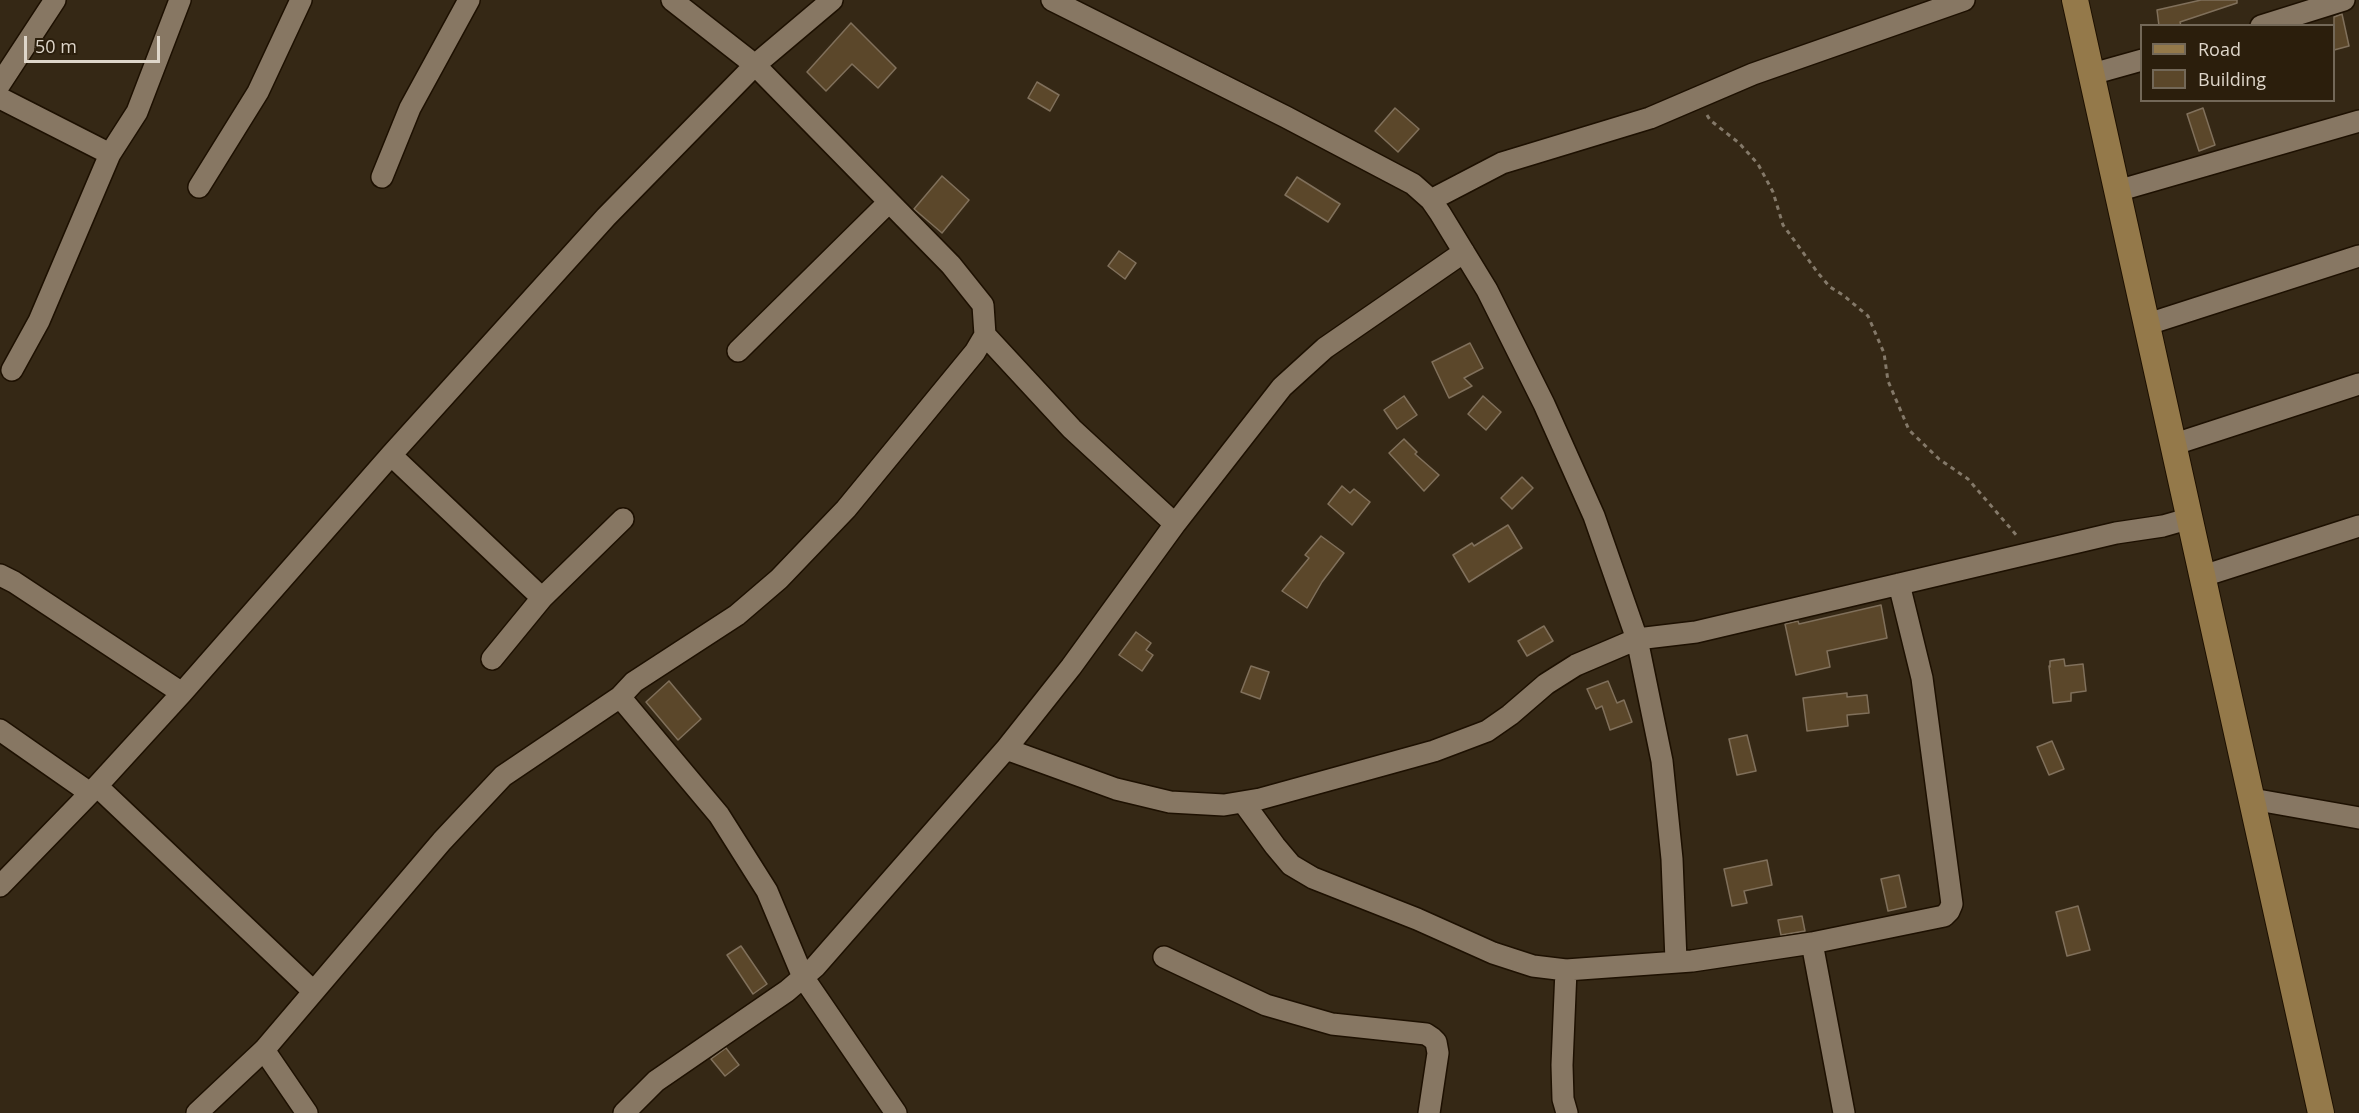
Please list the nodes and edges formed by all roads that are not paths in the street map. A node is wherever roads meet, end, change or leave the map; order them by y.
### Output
1 (55, 0) edge
2 (180, 0) edge
3 (301, 0) edge
4 (469, 0) edge
5 (672, 0) edge
6 (832, 0) edge
7 (1052, 0) edge
8 (1964, 0) edge
9 (2075, 0) edge
10 (2344, 0) edge
11 (2267, 24) edge
12 (2140, 61) edge
13 (755, 65) junction
14 (2092, 74) junction
15 (0, 84) edge
16 (0, 98) edge
17 (2359, 121) edge
18 (110, 154) junction
19 (382, 177) dead end
20 (199, 187) dead end
21 (2117, 191) junction
22 (1431, 200) junction
23 (889, 202) junction
24 (1464, 252) junction
25 (2359, 256) edge
26 (2148, 324) junction
27 (985, 335) junction
28 (738, 351) dead end
29 (12, 370) dead end
30 (2359, 384) edge
31 (2175, 444) junction
32 (392, 455) junction
33 (2191, 518) junction
34 (623, 519) dead end
35 (1175, 524) junction
36 (2359, 526) edge
37 (0, 576) edge
38 (2203, 576) junction
39 (1899, 584) junction
40 (542, 598) junction
41 (1637, 639) junction
42 (492, 659) dead end
43 (182, 693) junction
44 (620, 697) junction
45 (0, 730) edge
46 (1006, 749) junction
47 (94, 789) junction
48 (2252, 799) junction
49 (1243, 802) junction
50 (2359, 818) edge
51 (4, 876) edge
52 (1812, 943) junction
53 (1164, 957) dead end
54 (1676, 961) junction
55 (1566, 970) junction
56 (802, 976) junction
57 (313, 991) junction
58 (264, 1050) junction
59 (197, 1113) edge
60 (307, 1113) edge
61 (624, 1113) edge
62 (896, 1113) edge
63 (1429, 1113) edge
64 (1567, 1113) edge
65 (1844, 1113) edge
66 (2321, 1113) edge

1 - 15 street
2 - 18 street
3 - 20 street
4 - 19 street
5 - 13 street
6 - 13 street
7 - 22 street
8 - 22 street
9 - 14 main road
10 - 11 street
12 - 14 street
13 - 23 street
13 - 32 street
14 - 21 main road
16 - 18 street
17 - 21 street
18 - 29 street
21 - 26 main road
22 - 24 street
23 - 27 street
23 - 28 street
24 - 35 street
24 - 41 street
25 - 26 street
26 - 31 main road
27 - 35 street
27 - 44 street
30 - 31 street
31 - 33 main road
32 - 40 street
32 - 43 street
33 - 38 main road
33 - 39 street
34 - 40 street
35 - 46 street
36 - 38 street
37 - 43 street
38 - 48 main road
39 - 41 street
39 - 52 street
40 - 42 street
41 - 49 street
41 - 54 street
43 - 47 street
44 - 56 street
44 - 57 street
45 - 47 street
46 - 49 street
46 - 56 street
47 - 51 street
47 - 57 street
48 - 50 street
48 - 66 main road
49 - 55 street
52 - 54 street
52 - 65 street
53 - 63 street
54 - 55 street
55 - 64 street
56 - 61 street
56 - 62 street
57 - 58 street
58 - 59 street
58 - 60 street

